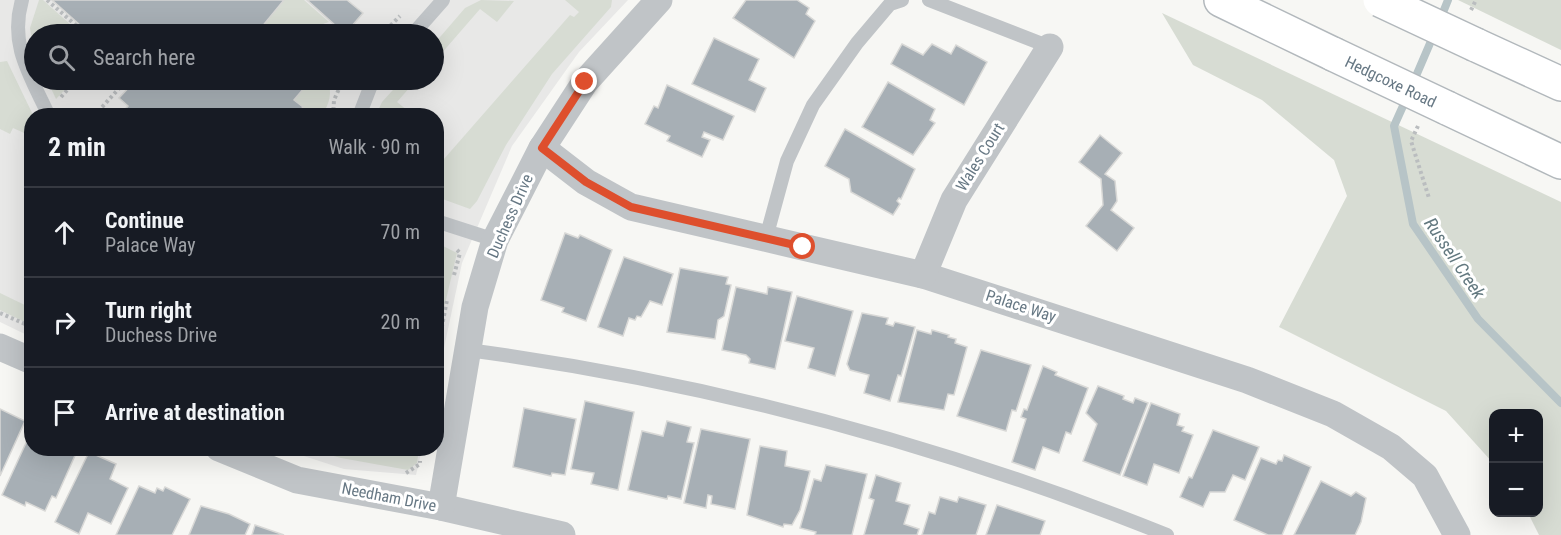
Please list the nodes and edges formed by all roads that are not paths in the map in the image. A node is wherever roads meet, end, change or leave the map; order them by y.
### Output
1 (22, 0) edge
2 (443, 0) edge
3 (902, 0) edge
4 (929, 0) edge
5 (1221, 0) edge
6 (1380, 0) edge
7 (652, 2) edge
8 (422, 24) edge
9 (1050, 47) joint
10 (24, 59) edge
11 (1561, 84) edge
12 (38, 90) edge
13 (369, 90) edge
14 (45, 108) edge
15 (362, 108) edge
16 (542, 148) junction
17 (1561, 162) edge
18 (444, 224) edge
19 (766, 238) junction
20 (495, 240) junction
21 (923, 275) junction
22 (0, 346) edge
23 (468, 350) junction
24 (24, 357) edge
25 (238, 456) edge
26 (441, 507) junction
27 (562, 535) edge
28 (1167, 535) edge
29 (1457, 535) edge

1 - 10 lane
2 - 8 lane
3 - 19 lane
4 - 9 lane
5 - 17 main road, Hedgcoxe Road, bridge
6 - 11 main road, bridge
7 - 16 street, Duchess Drive
9 - 21 street, Wales Court
12 - 14 lane
13 - 15 lane
16 - 19 street, Palace Way
16 - 20 street, Duchess Drive
18 - 20 lane
19 - 21 street, Palace Way
20 - 23 street, Duchess Drive
21 - 29 street, Palace Way
22 - 24 street
23 - 26 street, Duchess Drive
23 - 28 lane
25 - 26 street, Needham Drive
26 - 27 street, Needham Drive

